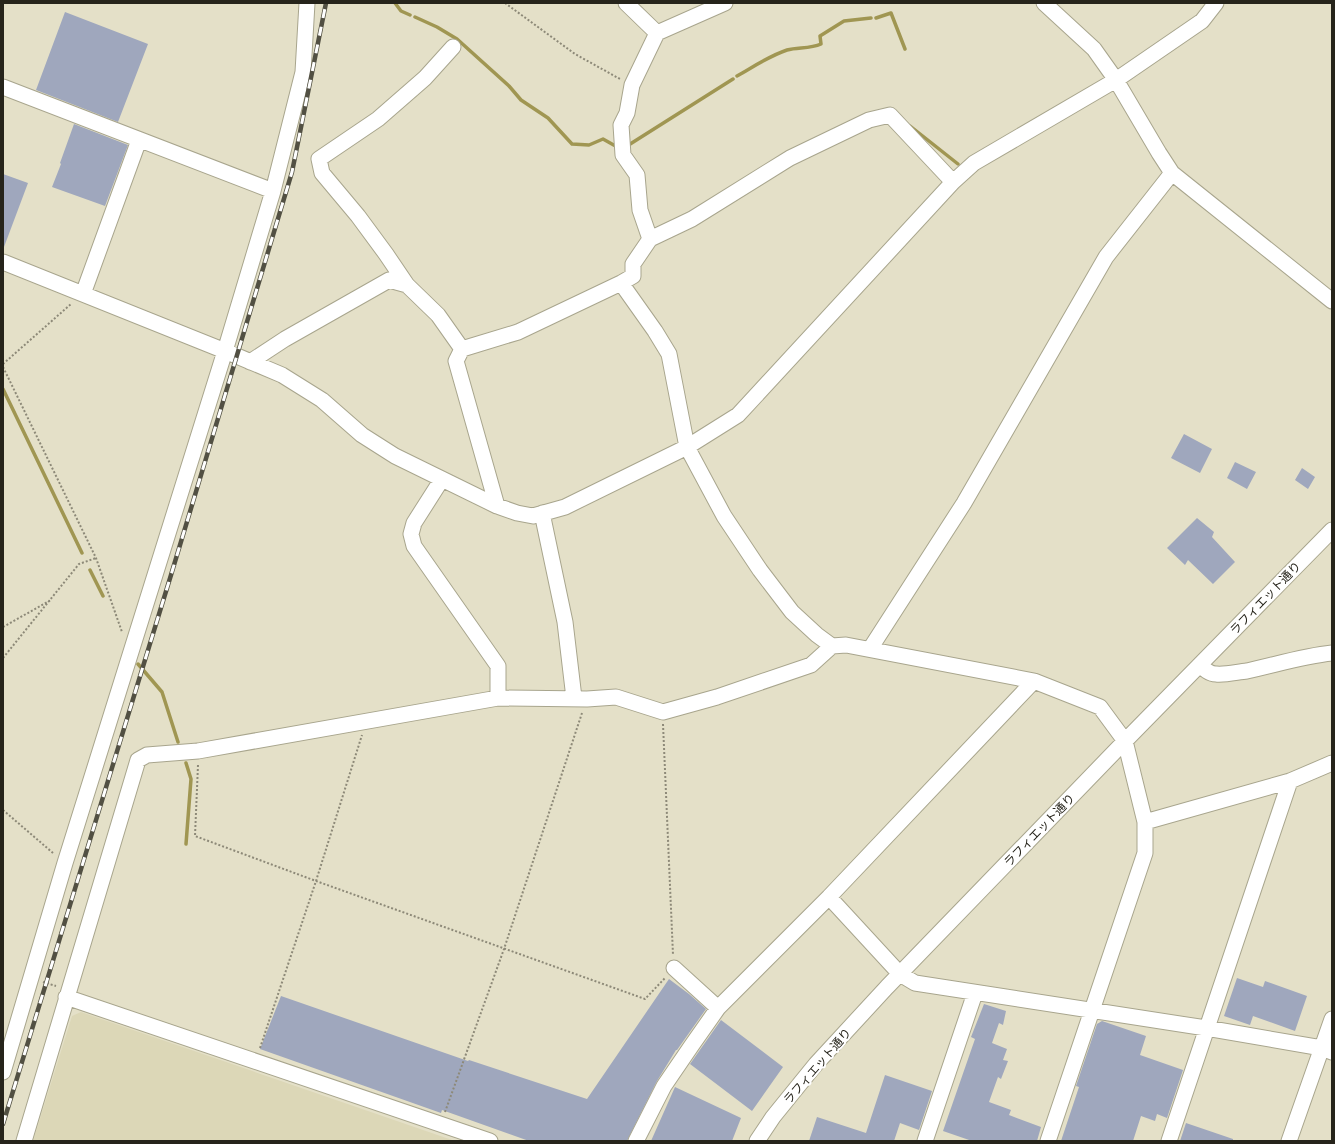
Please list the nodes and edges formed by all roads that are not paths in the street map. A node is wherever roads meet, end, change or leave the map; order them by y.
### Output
1 (307, 3) edge
2 (626, 3) edge
3 (724, 3) edge
4 (1044, 3) edge
5 (1216, 3) edge
6 (657, 33) junction
7 (453, 47) dead end
8 (1116, 80) junction
9 (3, 87) edge
10 (139, 140) junction
11 (1172, 173) junction
12 (953, 182) junction
13 (273, 191) junction
14 (650, 239) junction
15 (3, 262) edge
16 (621, 283) junction
17 (406, 285) junction
18 (83, 294) junction
19 (1332, 301) edge
20 (462, 349) junction
21 (225, 351) junction
22 (250, 362) junction
23 (687, 447) junction
24 (442, 479) junction
25 (497, 506) junction
26 (542, 514) junction
27 (1332, 530) edge
28 (832, 646) junction
29 (870, 649) junction
30 (1332, 653) edge
31 (1200, 665) junction
32 (1034, 681) junction
33 (498, 698) junction
34 (580, 698) junction
35 (1125, 741) junction
36 (1332, 763) edge
37 (1290, 780) junction
38 (1145, 822) junction
39 (829, 897) junction
40 (674, 968) road end
41 (900, 974) junction
42 (975, 993) junction
43 (67, 994) junction
44 (718, 1008) junction
45 (1092, 1011) junction
46 (1332, 1019) edge
47 (1206, 1028) junction
48 (1327, 1050) edge
49 (3, 1072) edge
50 (24, 1141) edge
51 (490, 1141) edge
52 (636, 1141) edge
53 (757, 1141) edge
54 (925, 1141) edge
55 (1048, 1141) edge
56 (1169, 1141) edge
57 (1289, 1141) edge

1 - 13 street
2 - 6 street
3 - 6 street
4 - 8 street
5 - 8 street
6 - 14 street
7 - 17 street
8 - 11 street
8 - 12 street
9 - 10 street
10 - 13 street
10 - 18 street
11 - 19 street
11 - 29 street
12 - 14 street
12 - 23 street
13 - 21 street
14 - 16 street
15 - 18 street
16 - 20 street
16 - 23 street
17 - 20 street
17 - 22 street
18 - 21 street
20 - 25 street
21 - 22 street
21 - 49 street
22 - 24 street
23 - 26 street
23 - 28 street
24 - 25 street
24 - 33 street
25 - 26 street
26 - 34 street
27 - 31 street, ラフィエット通り
28 - 29 street
28 - 34 street
29 - 32 street
30 - 31 street
31 - 35 street, ラフィエット通り
32 - 35 street
32 - 39 street
33 - 34 street
33 - 43 street
35 - 38 street
35 - 41 street, ラフィエット通り
36 - 37 street
37 - 38 street
37 - 47 street
38 - 45 street
39 - 41 street
39 - 44 street
40 - 44 street
41 - 42 street
41 - 53 street, ラフィエット通り
42 - 45 street
42 - 54 street
43 - 50 street
43 - 51 street
44 - 52 street
45 - 47 street
45 - 55 street
46 - 48 street
47 - 48 street
47 - 56 street
48 - 57 street

